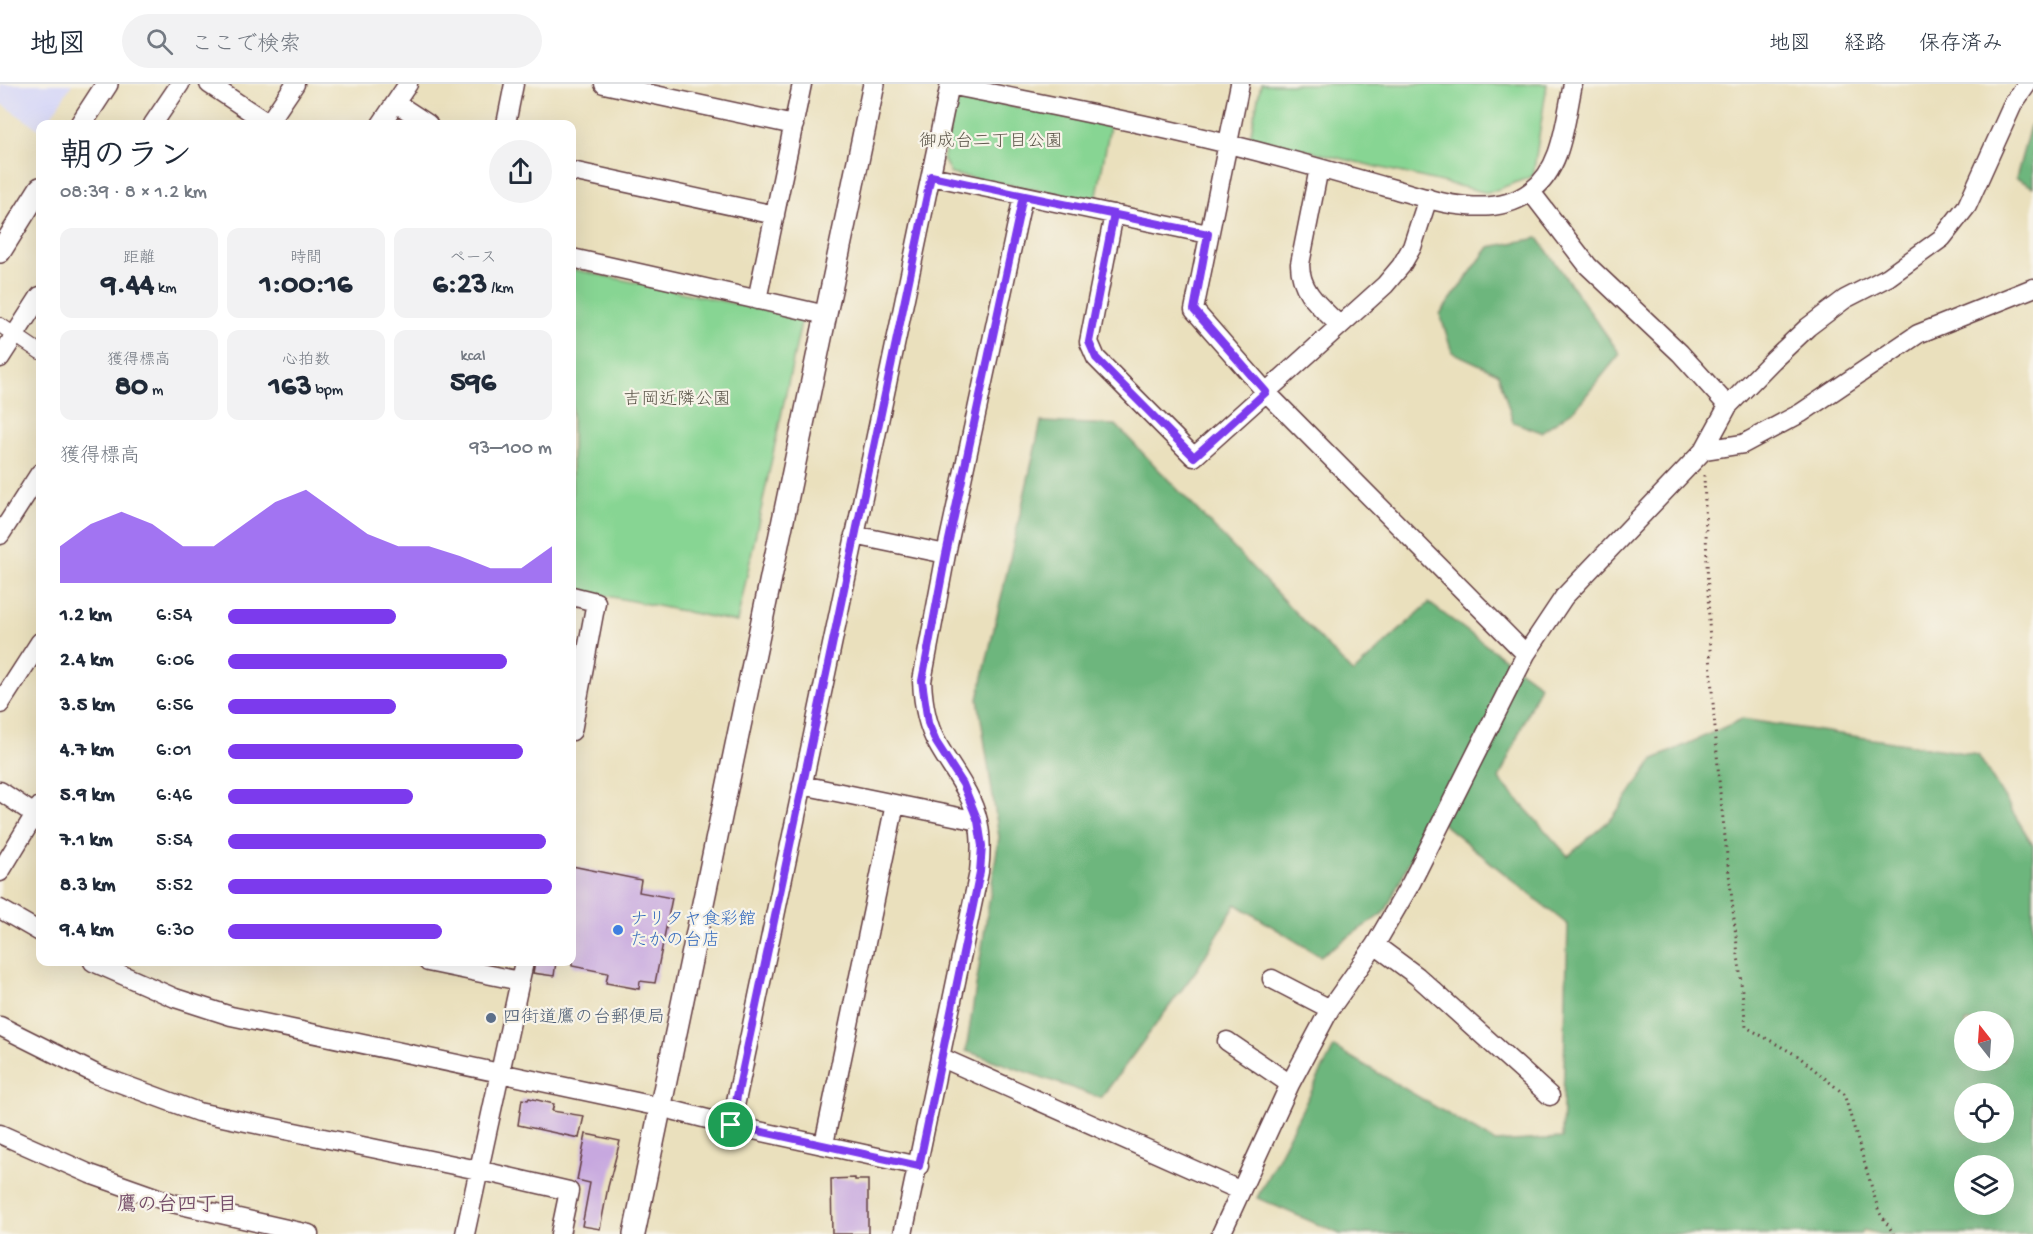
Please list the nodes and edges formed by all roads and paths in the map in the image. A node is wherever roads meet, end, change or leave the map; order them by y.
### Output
1 (107, 84) edge
2 (180, 84) edge
3 (209, 84) edge
4 (295, 84) edge
5 (408, 84) edge
6 (514, 84) edge
7 (604, 84) edge
8 (802, 84) edge
9 (874, 84) edge
10 (950, 84) edge
11 (1240, 84) edge
12 (1573, 84) edge
13 (2027, 84) edge
14 (396, 103) junction
15 (84, 120) edge
16 (156, 120) edge
17 (263, 120) edge
18 (272, 120) edge
19 (384, 120) edge
20 (422, 120) edge
21 (507, 120) edge
22 (794, 124) junction
23 (1229, 144) junction
24 (1319, 168) junction
25 (576, 172) edge
26 (931, 176) junction
27 (1531, 192) junction
28 (36, 194) edge
29 (1023, 196) junction
30 (1428, 198) junction
31 (1114, 214) junction
32 (775, 215) junction
33 (1208, 234) junction
34 (0, 252) edge
35 (576, 259) edge
36 (2033, 288) edge
37 (36, 300) edge
38 (757, 300) junction
39 (826, 315) junction
40 (1339, 325) junction
41 (8, 330) edge
42 (36, 349) edge
43 (0, 358) edge
44 (1266, 392) junction
45 (1728, 406) junction
46 (1704, 450) junction
47 (36, 479) edge
48 (0, 535) edge
49 (854, 535) junction
50 (946, 554) junction
51 (576, 597) edge
52 (36, 648) edge
53 (1526, 654) junction
54 (576, 693) edge
55 (0, 704) edge
56 (802, 785) junction
57 (0, 791) edge
58 (895, 804) junction
59 (36, 811) edge
60 (36, 818) edge
61 (978, 821) junction
62 (0, 872) edge
63 (0, 909) edge
64 (36, 930) edge
65 (1375, 945) junction
66 (102, 966) edge
67 (447, 966) edge
68 (523, 966) edge
69 (1272, 979) dead end
70 (520, 981) junction
71 (1330, 1009) junction
72 (0, 1026) edge
73 (1227, 1041) dead end
74 (940, 1057) junction
75 (500, 1073) junction
76 (1290, 1084) junction
77 (1550, 1096) dead end
78 (660, 1107) junction
79 (731, 1125) junction
80 (0, 1134) edge
81 (824, 1144) junction
82 (919, 1166) junction
83 (478, 1170) junction
84 (1239, 1190) junction
85 (309, 1234) edge
86 (465, 1234) edge
87 (560, 1234) edge
88 (634, 1234) edge
89 (903, 1234) edge
90 (1221, 1234) edge
91 (1894, 1234) edge

1 - 15 street
2 - 16 street
3 - 17 street
4 - 18 street
5 - 14 street
6 - 21 street
7 - 22 street
8 - 22 street
9 - 39 street
10 - 23 street
10 - 26 street
11 - 23 street
12 - 27 street
13 - 45 street
14 - 19 street
14 - 20 street
22 - 32 street
23 - 24 street
23 - 33 street
24 - 30 street
24 - 40 street
25 - 32 street
26 - 29 street
26 - 49 street
27 - 30 street
27 - 45 street
28 - 34 street
29 - 31 street
29 - 50 street
30 - 40 street
31 - 33 street
31 - 44 street
32 - 38 street
33 - 44 street
35 - 38 street
36 - 46 street
37 - 41 street
38 - 39 street
39 - 78 street
40 - 44 street
41 - 42 street
41 - 43 street
44 - 53 street
45 - 46 street
46 - 53 street
46 - 91 path
47 - 48 street
49 - 50 street
49 - 56 street
50 - 61 street
51 - 54 street
52 - 55 street
53 - 65 street
56 - 58 street
56 - 79 street
57 - 59 street
58 - 61 street
58 - 81 street
60 - 62 street
61 - 74 street
63 - 64 street
65 - 71 street
65 - 77 street
66 - 75 street
67 - 70 street
68 - 70 street
69 - 71 street
70 - 75 street
71 - 76 street
72 - 83 street
73 - 76 street
74 - 82 street
74 - 84 street
75 - 78 street
75 - 83 street
76 - 84 street
78 - 79 street
78 - 88 street
79 - 81 street
80 - 85 street
81 - 82 street
82 - 89 street
83 - 86 street
83 - 87 street
84 - 90 street

